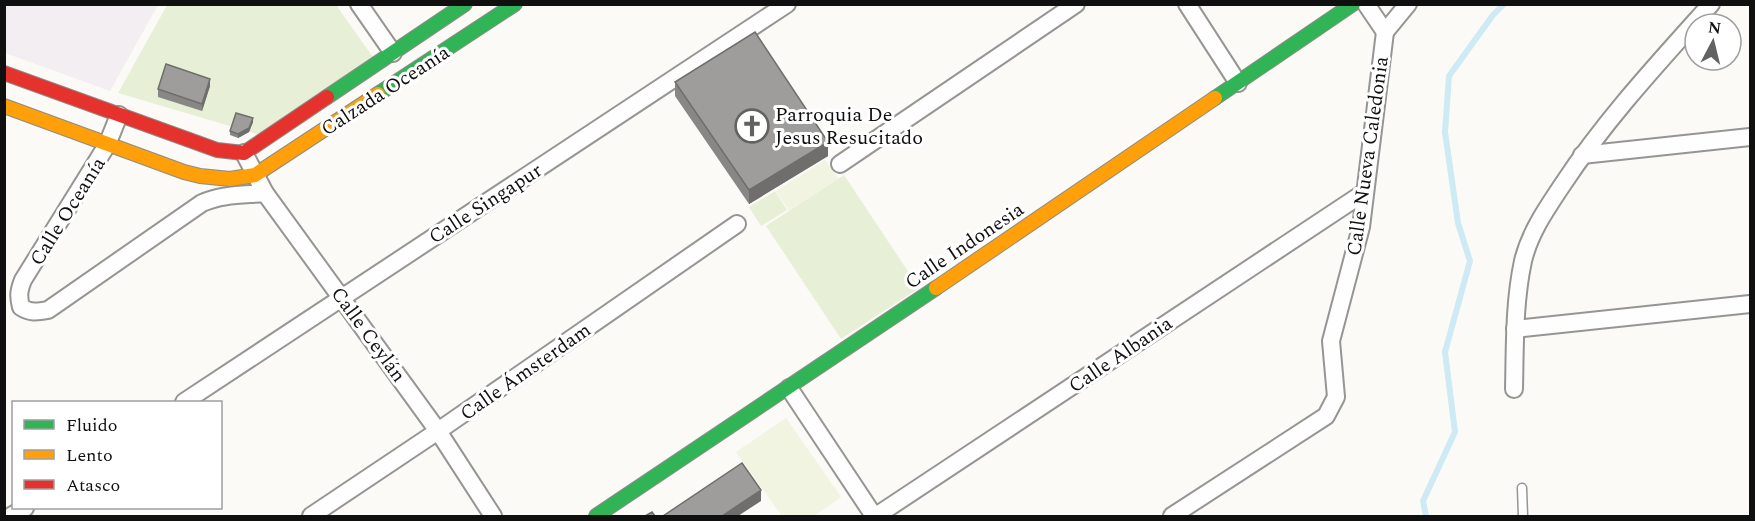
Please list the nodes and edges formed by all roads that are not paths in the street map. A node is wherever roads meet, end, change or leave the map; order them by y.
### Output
1 (359, 4) edge
2 (465, 4) edge
3 (515, 4) edge
4 (787, 4) edge
5 (1076, 4) edge
6 (1186, 4) edge
7 (1353, 4) edge
8 (1366, 4) edge
9 (1407, 4) edge
10 (1711, 4) edge
11 (1385, 32) junction
12 (393, 52) junction
13 (4, 72) edge
14 (1238, 83) junction
15 (4, 106) edge
16 (119, 115) junction
17 (1750, 137) edge
18 (107, 145) junction
19 (244, 153) junction
20 (1582, 155) junction
21 (840, 164) dead end
22 (255, 176) junction
23 (1365, 192) junction
24 (265, 193) junction
25 (737, 224) dead end
26 (343, 298) junction
27 (1750, 304) edge
28 (1515, 329) junction
29 (789, 388) junction
30 (1514, 389) dead end
31 (186, 401) edge
32 (438, 431) junction
33 (1522, 488) dead end
34 (311, 516) edge
35 (493, 516) edge
36 (596, 516) edge
37 (875, 516) edge
38 (1172, 516) edge
39 (1523, 516) edge

1 - 12 street
2 - 12 street, Calzada Oceanía
3 - 22 street, Calzada Oceanía
4 - 26 street, Calle Singapur
5 - 21 street
6 - 14 street
7 - 14 street, Calle Indonesia
8 - 11 street
9 - 11 street
10 - 20 street
11 - 23 street, Calle Nueva Caledonia
12 - 19 street, Calzada Oceanía
13 - 16 street
14 - 29 street, Calle Indonesia
15 - 18 street
16 - 18 street, Calle Oceanía
16 - 19 street
17 - 20 street
18 - 22 street
18 - 24 street, Calle Oceanía
19 - 22 street, Calle Ceylán
20 - 28 street
22 - 24 street, Calle Ceylán
23 - 37 street, Calle Albania
23 - 38 street, Calle Nueva Caledonia
24 - 26 street, Calle Ceylán
25 - 32 street, Calle Ámsterdam
26 - 31 street, Calle Singapur
26 - 32 street, Calle Ceylán
27 - 28 street
28 - 30 street
29 - 36 street, Calle Indonesia
29 - 37 street
32 - 34 street, Calle Ámsterdam
32 - 35 street, Calle Ceylán
33 - 39 lane

